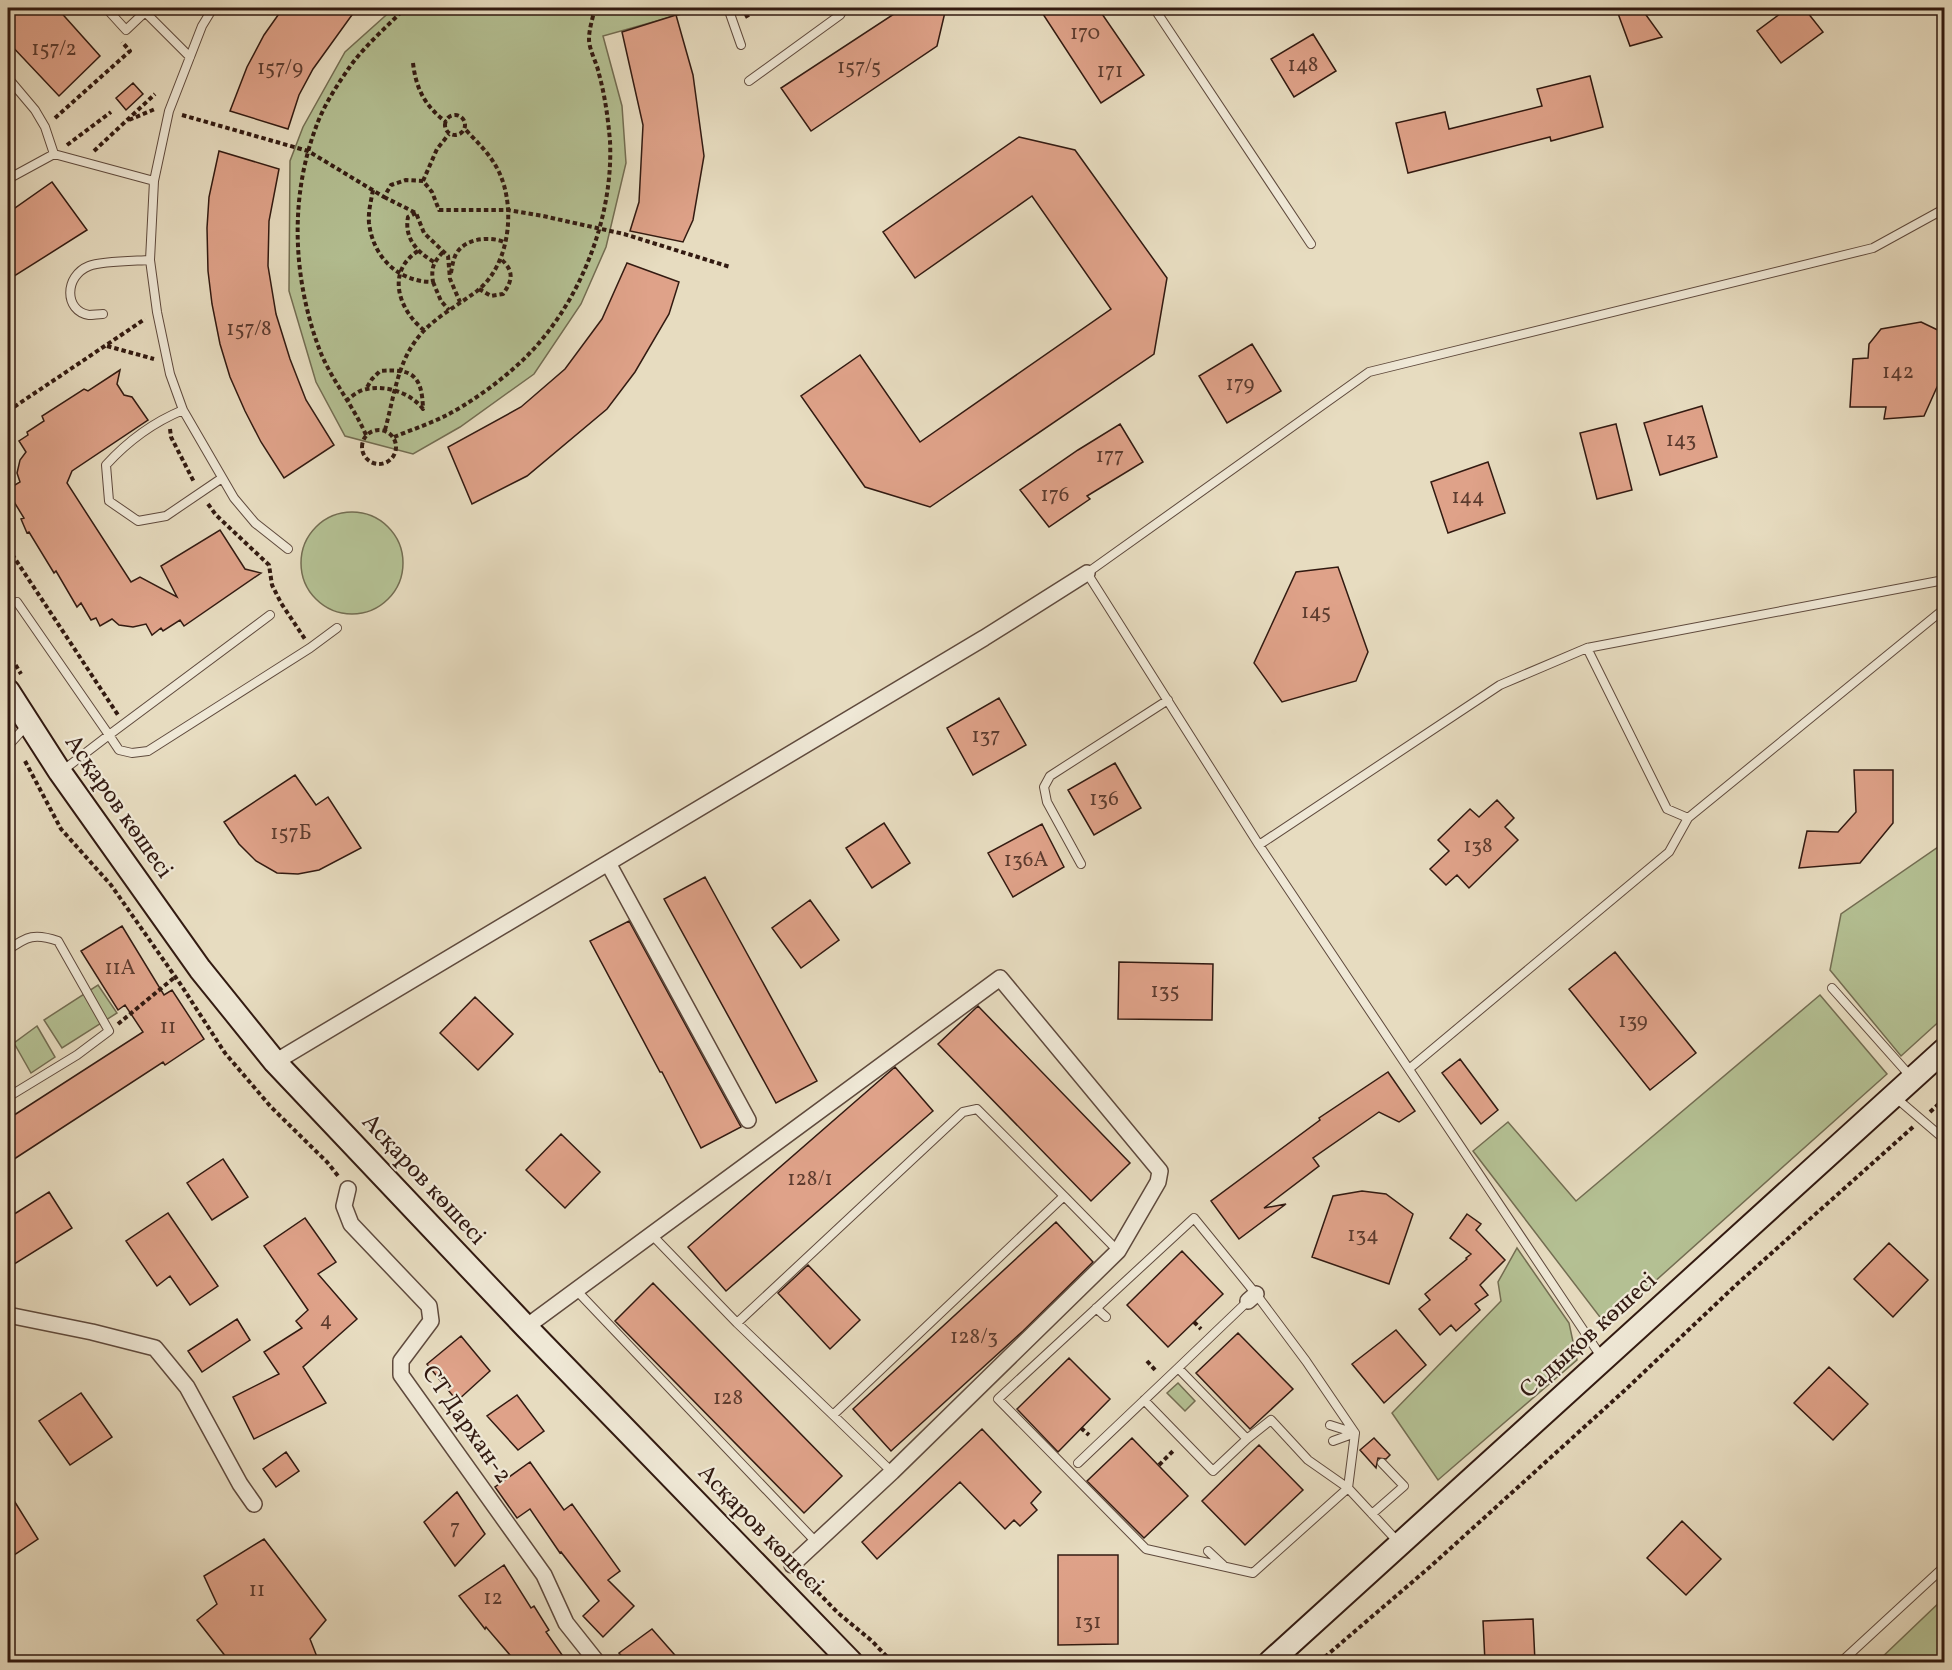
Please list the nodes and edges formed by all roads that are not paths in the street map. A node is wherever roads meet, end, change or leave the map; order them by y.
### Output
1 (106, 8) edge
2 (213, 8) edge
3 (728, 8) edge
4 (844, 8) edge
5 (1154, 8) edge
6 (143, 10) edge
7 (741, 45) dead end
8 (190, 57) junction
9 (8, 78) edge
10 (749, 81) dead end
11 (54, 154) junction
12 (8, 179) edge
13 (154, 181) junction
14 (1944, 209) edge
15 (1311, 244) dead end
16 (150, 260) junction
17 (103, 314) dead end
18 (183, 410) junction
19 (222, 478) junction
20 (288, 549) dead end
21 (1087, 573) junction
22 (1944, 580) edge
23 (17, 602) dead end
24 (1944, 609) edge
25 (270, 615) dead end
26 (337, 628) dead end
27 (1587, 648) junction
28 (8, 691) edge
29 (1168, 700) junction
30 (21, 732) junction
31 (109, 735) junction
32 (8, 746) edge
33 (60, 772) junction
34 (1688, 818) junction
35 (1259, 845) junction
36 (608, 863) junction
37 (1081, 864) dead end
38 (8, 950) edge
39 (1832, 988) dead end
40 (1944, 1050) edge
41 (275, 1062) junction
42 (1409, 1069) junction
43 (1912, 1079) junction
44 (1894, 1096) junction
45 (8, 1097) edge
46 (748, 1120) dead end
47 (1944, 1139) edge
48 (348, 1189) dead end
49 (1064, 1196) junction
50 (651, 1234) junction
51 (1118, 1251) junction
52 (577, 1291) junction
53 (1252, 1297) junction
54 (1096, 1308) junction
55 (10, 1313) edge
56 (1106, 1317) dead end
57 (737, 1323) junction
58 (526, 1328) junction
59 (1603, 1360) junction
60 (1178, 1368) junction
61 (1144, 1400) junction
62 (833, 1415) junction
63 (1330, 1425) dead end
64 (1355, 1433) junction
65 (1247, 1440) junction
66 (1333, 1441) dead end
67 (1077, 1463) dead end
68 (1382, 1463) dead end
69 (892, 1472) junction
70 (1348, 1488) junction
71 (254, 1504) dead end
72 (1372, 1514) junction
73 (816, 1542) junction
74 (1400, 1544) junction
75 (1208, 1551) dead end
76 (792, 1565) dead end
77 (1224, 1567) junction
78 (1944, 1567) edge
79 (1283, 1659) edge
80 (597, 1662) edge
81 (851, 1662) edge
82 (1841, 1662) edge

1 - 6 lane
2 - 8 lane
3 - 7 lane
4 - 10 lane
5 - 15 lane
6 - 8 lane
8 - 13 lane
9 - 11 lane
11 - 12 lane
11 - 13 lane
13 - 16 lane
14 - 21 lane
16 - 17 lane
16 - 18 lane
18 - 19 lane
18 - 19 lane
19 - 20 lane
21 - 29 lane
21 - 36 street
22 - 27 lane
23 - 31 lane
24 - 34 lane
25 - 31 lane
26 - 31 lane
27 - 34 lane
27 - 35 lane
28 - 30 street, Асқаров көшесі
29 - 35 lane
29 - 37 lane
30 - 32 lane
30 - 33 street, Асқаров көшесі
31 - 33 lane
33 - 41 street, Асқаров көшесі
34 - 42 lane
35 - 42 lane
36 - 41 street
36 - 46 street
38 - 45 lane
39 - 43 lane
40 - 43 street, Садықов көшесі
41 - 58 street, Асқаров көшесі
42 - 59 lane
43 - 44 street, Садықов көшесі
44 - 47 lane
44 - 59 street, Садықов көшесі
48 - 80 street, СТ Дархан-2
49 - 51 lane
49 - 57 lane
49 - 62 lane
50 - 51 street
50 - 52 street
50 - 57 lane
51 - 69 street
52 - 58 street
52 - 73 lane
53 - 54 lane
53 - 60 lane
53 - 64 lane
54 - 56 lane
54 - 77 lane
55 - 71 street
57 - 62 lane
58 - 81 street, Асқаров көшесі
59 - 74 street, Садықов көшесі
60 - 61 lane
60 - 65 lane
61 - 65 lane
61 - 67 lane
62 - 69 lane
63 - 64 lane
64 - 66 lane
64 - 70 lane
65 - 70 lane
68 - 72 lane
69 - 73 street
70 - 72 lane
70 - 77 lane
72 - 74 lane
73 - 76 street
74 - 79 street, Садықов көшесі
75 - 77 lane
78 - 82 lane

